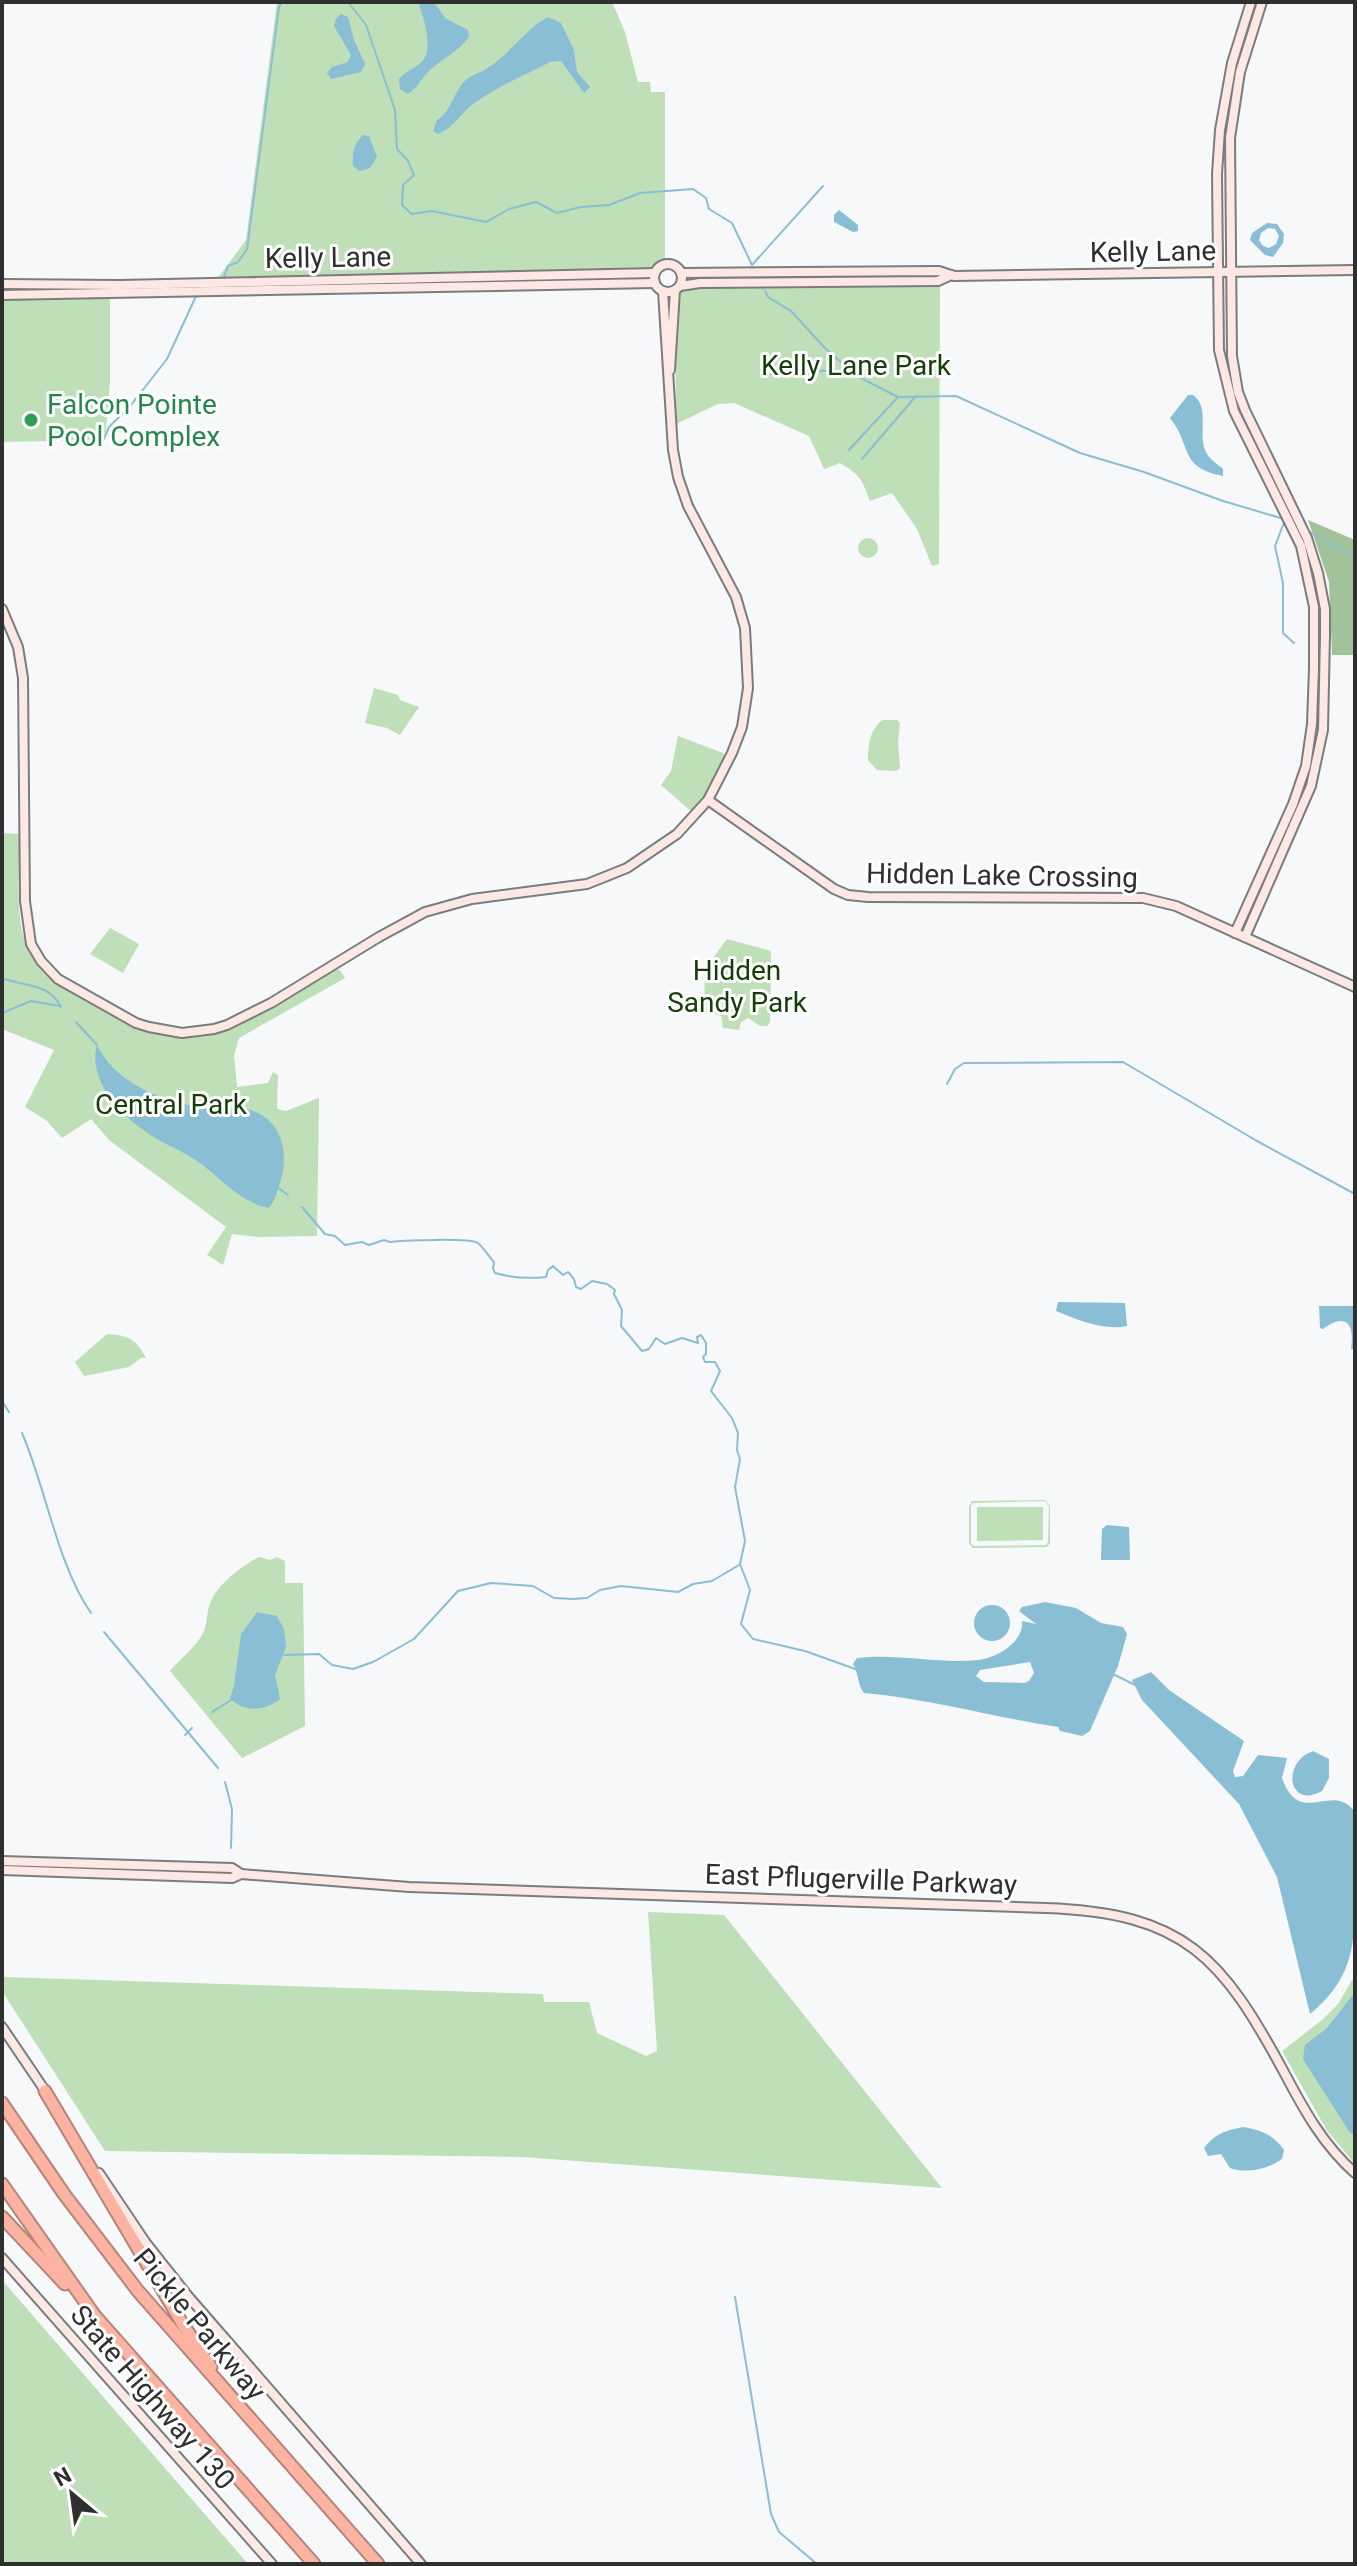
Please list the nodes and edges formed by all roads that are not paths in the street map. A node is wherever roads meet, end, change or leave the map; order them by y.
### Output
1 (1251, 2) edge
2 (1262, 2) edge
3 (1355, 270) edge
4 (1219, 272) junction
5 (1229, 272) junction
6 (681, 273) junction
7 (951, 275) junction
8 (655, 278) junction
9 (2, 284) edge
10 (677, 288) junction
11 (663, 291) junction
12 (2, 295) edge
13 (669, 374) junction
14 (1268, 470) junction
15 (1304, 542) junction
16 (2, 609) edge
17 (708, 800) junction
18 (1235, 933) junction
19 (1245, 937) junction
20 (1355, 987) edge
21 (2, 1861) edge
22 (125, 1864) junction
23 (2, 1870) edge
24 (54, 1872) junction
25 (241, 1874) junction
26 (2, 2027) edge
27 (45, 2091) junction
28 (2, 2103) edge
29 (1355, 2173) edge
30 (2, 2184) edge
31 (2, 2217) edge
32 (2, 2258) edge
33 (95, 2316) junction
34 (238, 2407) junction
35 (272, 2564) edge
36 (314, 2564) edge
37 (378, 2564) edge
38 (421, 2564) edge

1 - 4 street
2 - 5 street
3 - 5 street, Kelly Lane
4 - 5 street, Kelly Lane
4 - 7 street, Kelly Lane
4 - 14 street
5 - 14 street
6 - 7 street, Kelly Lane
6 - 8 street
6 - 10 street
7 - 10 street, Kelly Lane
8 - 9 street, Kelly Lane
8 - 11 street
8 - 12 street, Kelly Lane
10 - 11 street
10 - 13 street
11 - 13 street
13 - 17 street
14 - 15 street
15 - 18 street
15 - 19 street
16 - 17 street
17 - 18 street, Hidden Lake Crossing
18 - 19 street, Hidden Lake Crossing
19 - 20 street, Hidden Lake Crossing
21 - 22 street, East Pflugerville Parkway
22 - 24 street
22 - 25 street, East Pflugerville Parkway
23 - 24 street, East Pflugerville Parkway
24 - 25 street, East Pflugerville Parkway
25 - 29 street, East Pflugerville Parkway
26 - 27 street
27 - 34 highway
27 - 38 street
28 - 34 highway, Pickle Parkway
30 - 33 highway
31 - 33 highway
32 - 35 street, State Highway 130
33 - 36 highway
34 - 37 highway, Pickle Parkway

